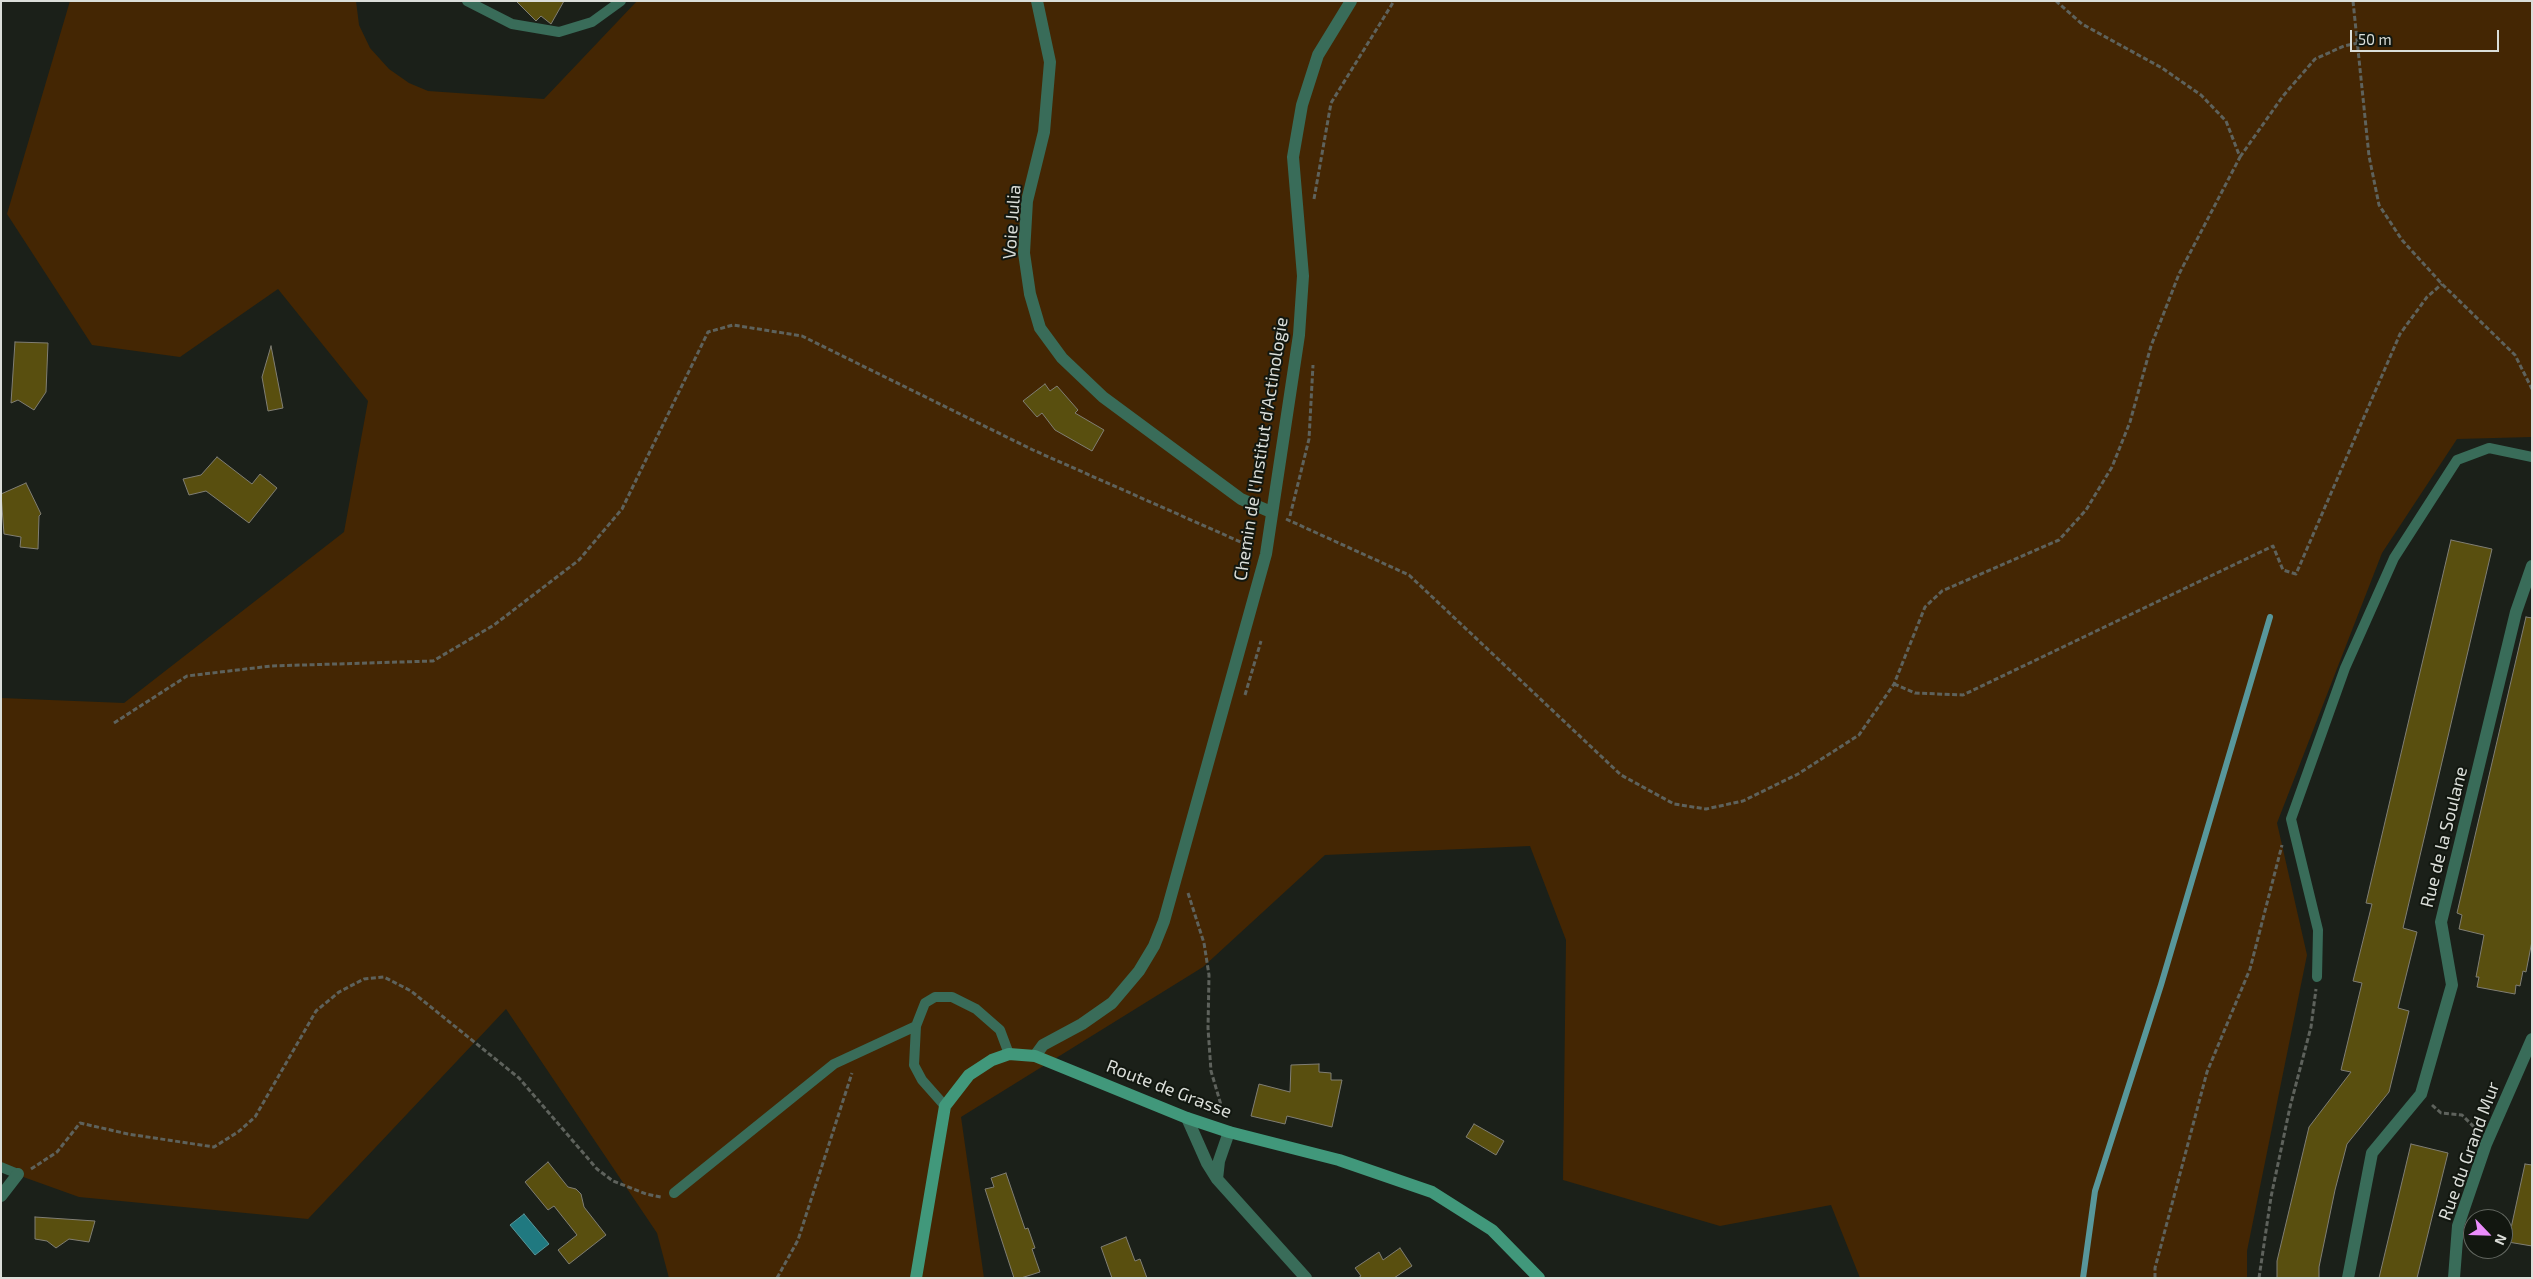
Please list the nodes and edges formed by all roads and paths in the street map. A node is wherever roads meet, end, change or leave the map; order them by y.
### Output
1 (467, 1) edge
2 (621, 1) edge
3 (1036, 1) edge
4 (1351, 1) edge
5 (1394, 1) edge
6 (2056, 1) edge
7 (2353, 1) edge
8 (2358, 43) junction
9 (2240, 157) junction
10 (1314, 201) dead end
11 (2442, 284) junction
12 (1313, 356) dead end
13 (2532, 389) edge
14 (2532, 457) edge
15 (1271, 512) junction
16 (1289, 520) junction
17 (1266, 554) junction
18 (2532, 566) edge
19 (1894, 684) junction
20 (114, 723) dead end
21 (2291, 818) junction
22 (1178, 872) junction
23 (2317, 977) joint
24 (916, 1026) junction
25 (2532, 1039) edge
26 (858, 1053) junction
27 (1009, 1054) junction
28 (1034, 1056) junction
29 (2421, 1094) junction
30 (945, 1106) junction
31 (1186, 1118) junction
32 (1229, 1132) junction
33 (2486, 1144) junction
34 (1, 1167) edge
35 (18, 1174) junction
36 (1217, 1179) junction
37 (674, 1194) joint
38 (1, 1196) edge
39 (777, 1278) edge
40 (916, 1278) edge
41 (1306, 1278) edge
42 (1539, 1278) edge
43 (2155, 1278) edge
44 (2259, 1278) edge
45 (2348, 1278) edge
46 (2454, 1278) edge

1 - 2 lane
3 - 15 street, Voie Julia
4 - 15 street, Chemin de l'Institut d'Actinologie
5 - 10 path
6 - 9 path
7 - 8 path
8 - 9 path
8 - 11 path
9 - 19 path
11 - 13 path
11 - 19 path
12 - 16 path
14 - 21 lane
15 - 16 path
15 - 17 street, Chemin de l'Institut d'Actinologie
16 - 19 path
17 - 20 path
17 - 22 street, Chemin de l'Institut d'Actinologie
18 - 29 street, Rue de la Soulane
21 - 23 lane
21 - 43 path
22 - 28 street, Chemin de l'Institut d'Actinologie
22 - 32 path
23 - 44 path
24 - 26 lane
24 - 27 lane
24 - 30 lane
25 - 33 street, Rue du Grand Mur
26 - 37 lane
26 - 39 path
27 - 28 main road, Route de Grasse
27 - 30 main road, Route de Grasse
28 - 31 main road, Route de Grasse
29 - 33 path
29 - 45 street, Rue de la Soulane
30 - 40 main road, Route de Grasse
31 - 32 main road, Route de Grasse
31 - 36 street
32 - 36 street
32 - 42 main road, Route de Grasse
33 - 46 street, Rue du Grand Mur
34 - 35 lane
35 - 37 path
35 - 38 street
36 - 41 street

